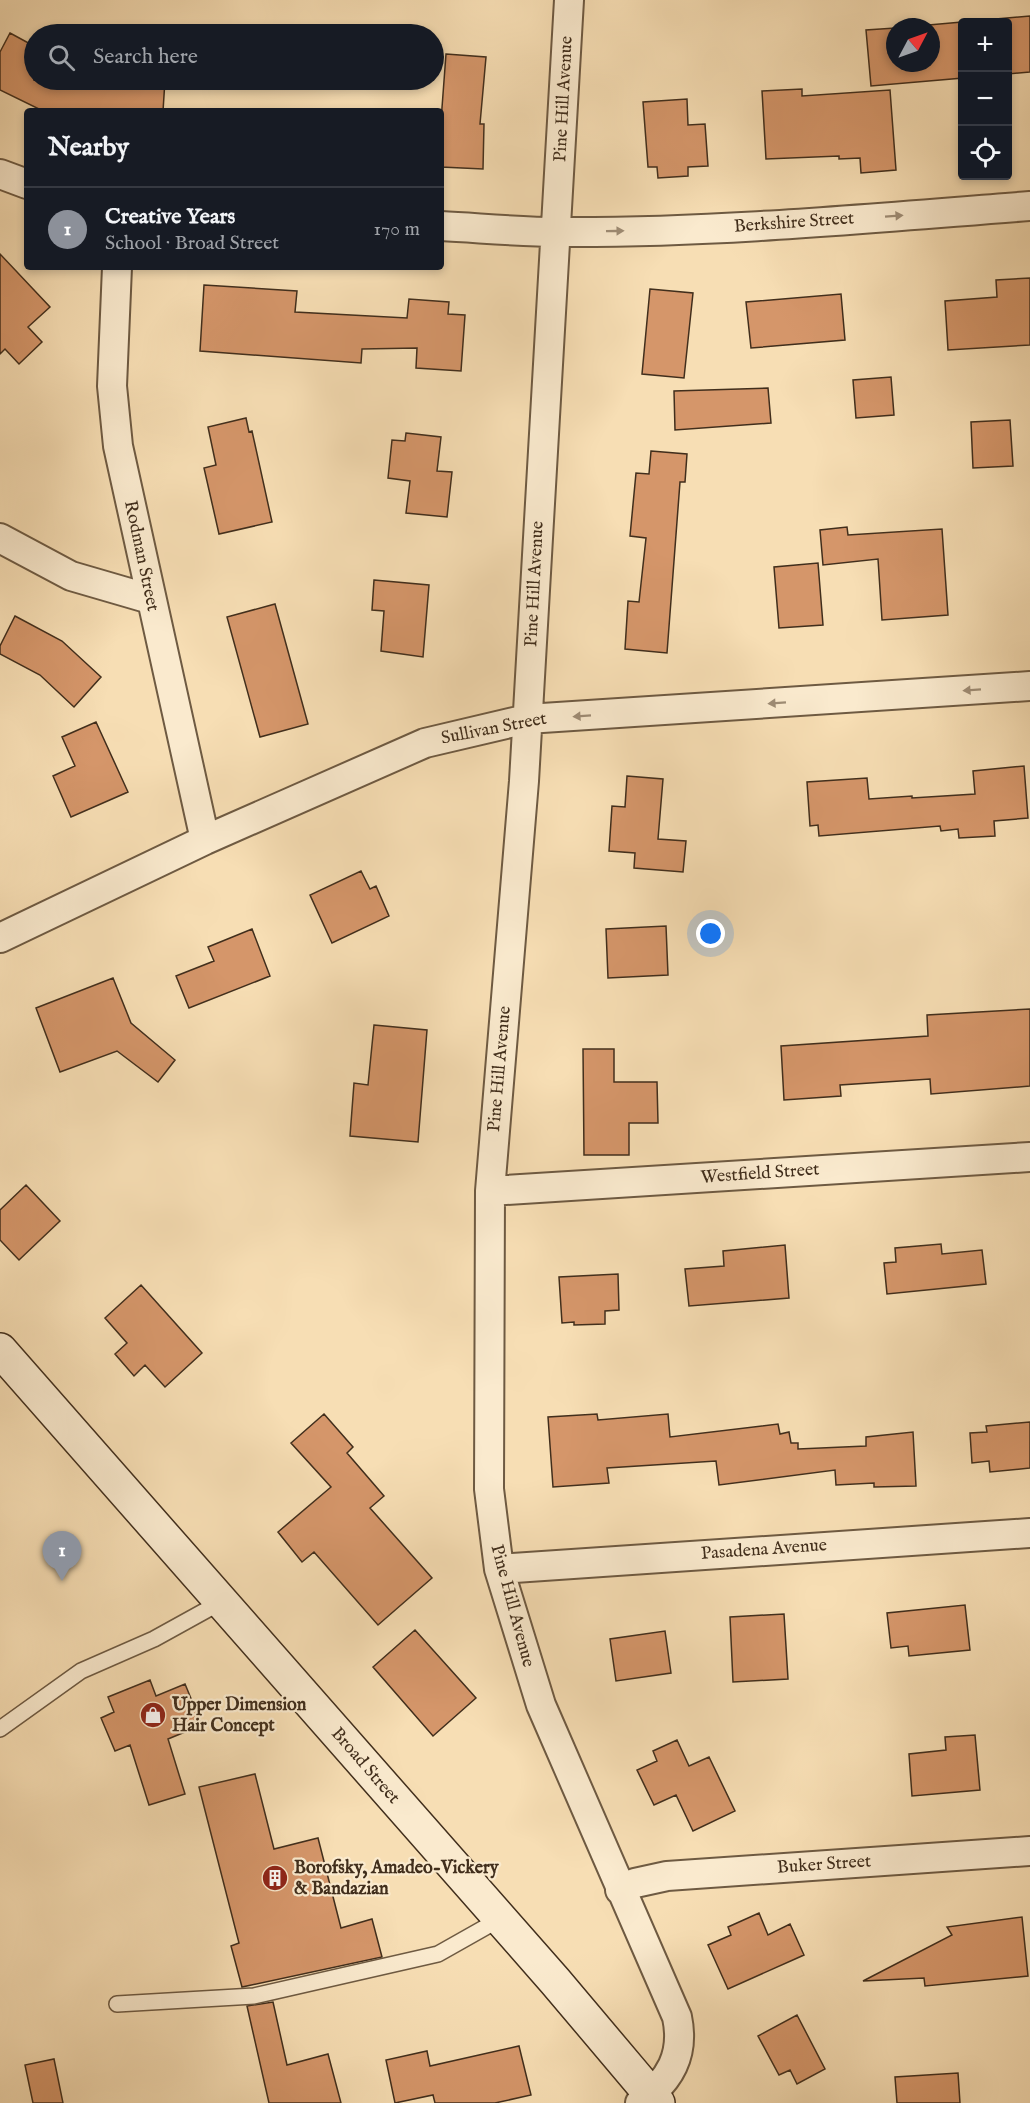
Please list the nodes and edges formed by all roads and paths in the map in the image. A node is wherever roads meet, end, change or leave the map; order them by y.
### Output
1 (569, 0) edge
2 (0, 174) edge
3 (24, 183) edge
4 (1030, 206) edge
5 (444, 226) edge
6 (557, 232) junction
7 (117, 270) edge
8 (0, 538) edge
9 (150, 598) junction
10 (1030, 686) edge
11 (527, 719) junction
12 (205, 840) junction
13 (0, 938) edge
14 (1030, 1157) edge
15 (490, 1191) junction
16 (3, 1359) edge
17 (1030, 1533) edge
18 (499, 1569) junction
19 (221, 1602) junction
20 (0, 1729) edge
21 (1030, 1851) edge
22 (620, 1890) junction
23 (500, 1919) junction
24 (117, 2004) dead end
25 (650, 2100) edge

1 - 6 street, Pine Hill Avenue
2 - 3 street
6 -> 4 street, Berkshire Street
5 - 6 street, Berkshire Street
6 - 11 street, Pine Hill Avenue
7 - 9 street, Rodman Street
8 - 9 street
9 - 12 street, Rodman Street
10 -> 11 street, Sullivan Street
11 - 12 street, Sullivan Street
11 - 15 street, Pine Hill Avenue
12 - 13 street, Sullivan Street
14 - 15 street, Westfield Street
15 - 18 street, Pine Hill Avenue
16 - 19 main road, Broad Street
17 - 18 street, Pasadena Avenue
18 - 22 street, Pine Hill Avenue
19 - 20 lane
19 - 23 main road, Broad Street
21 - 22 street, Buker Street
22 - 25 street, Pine Hill Avenue
23 - 24 lane
23 - 25 main road, Broad Street

